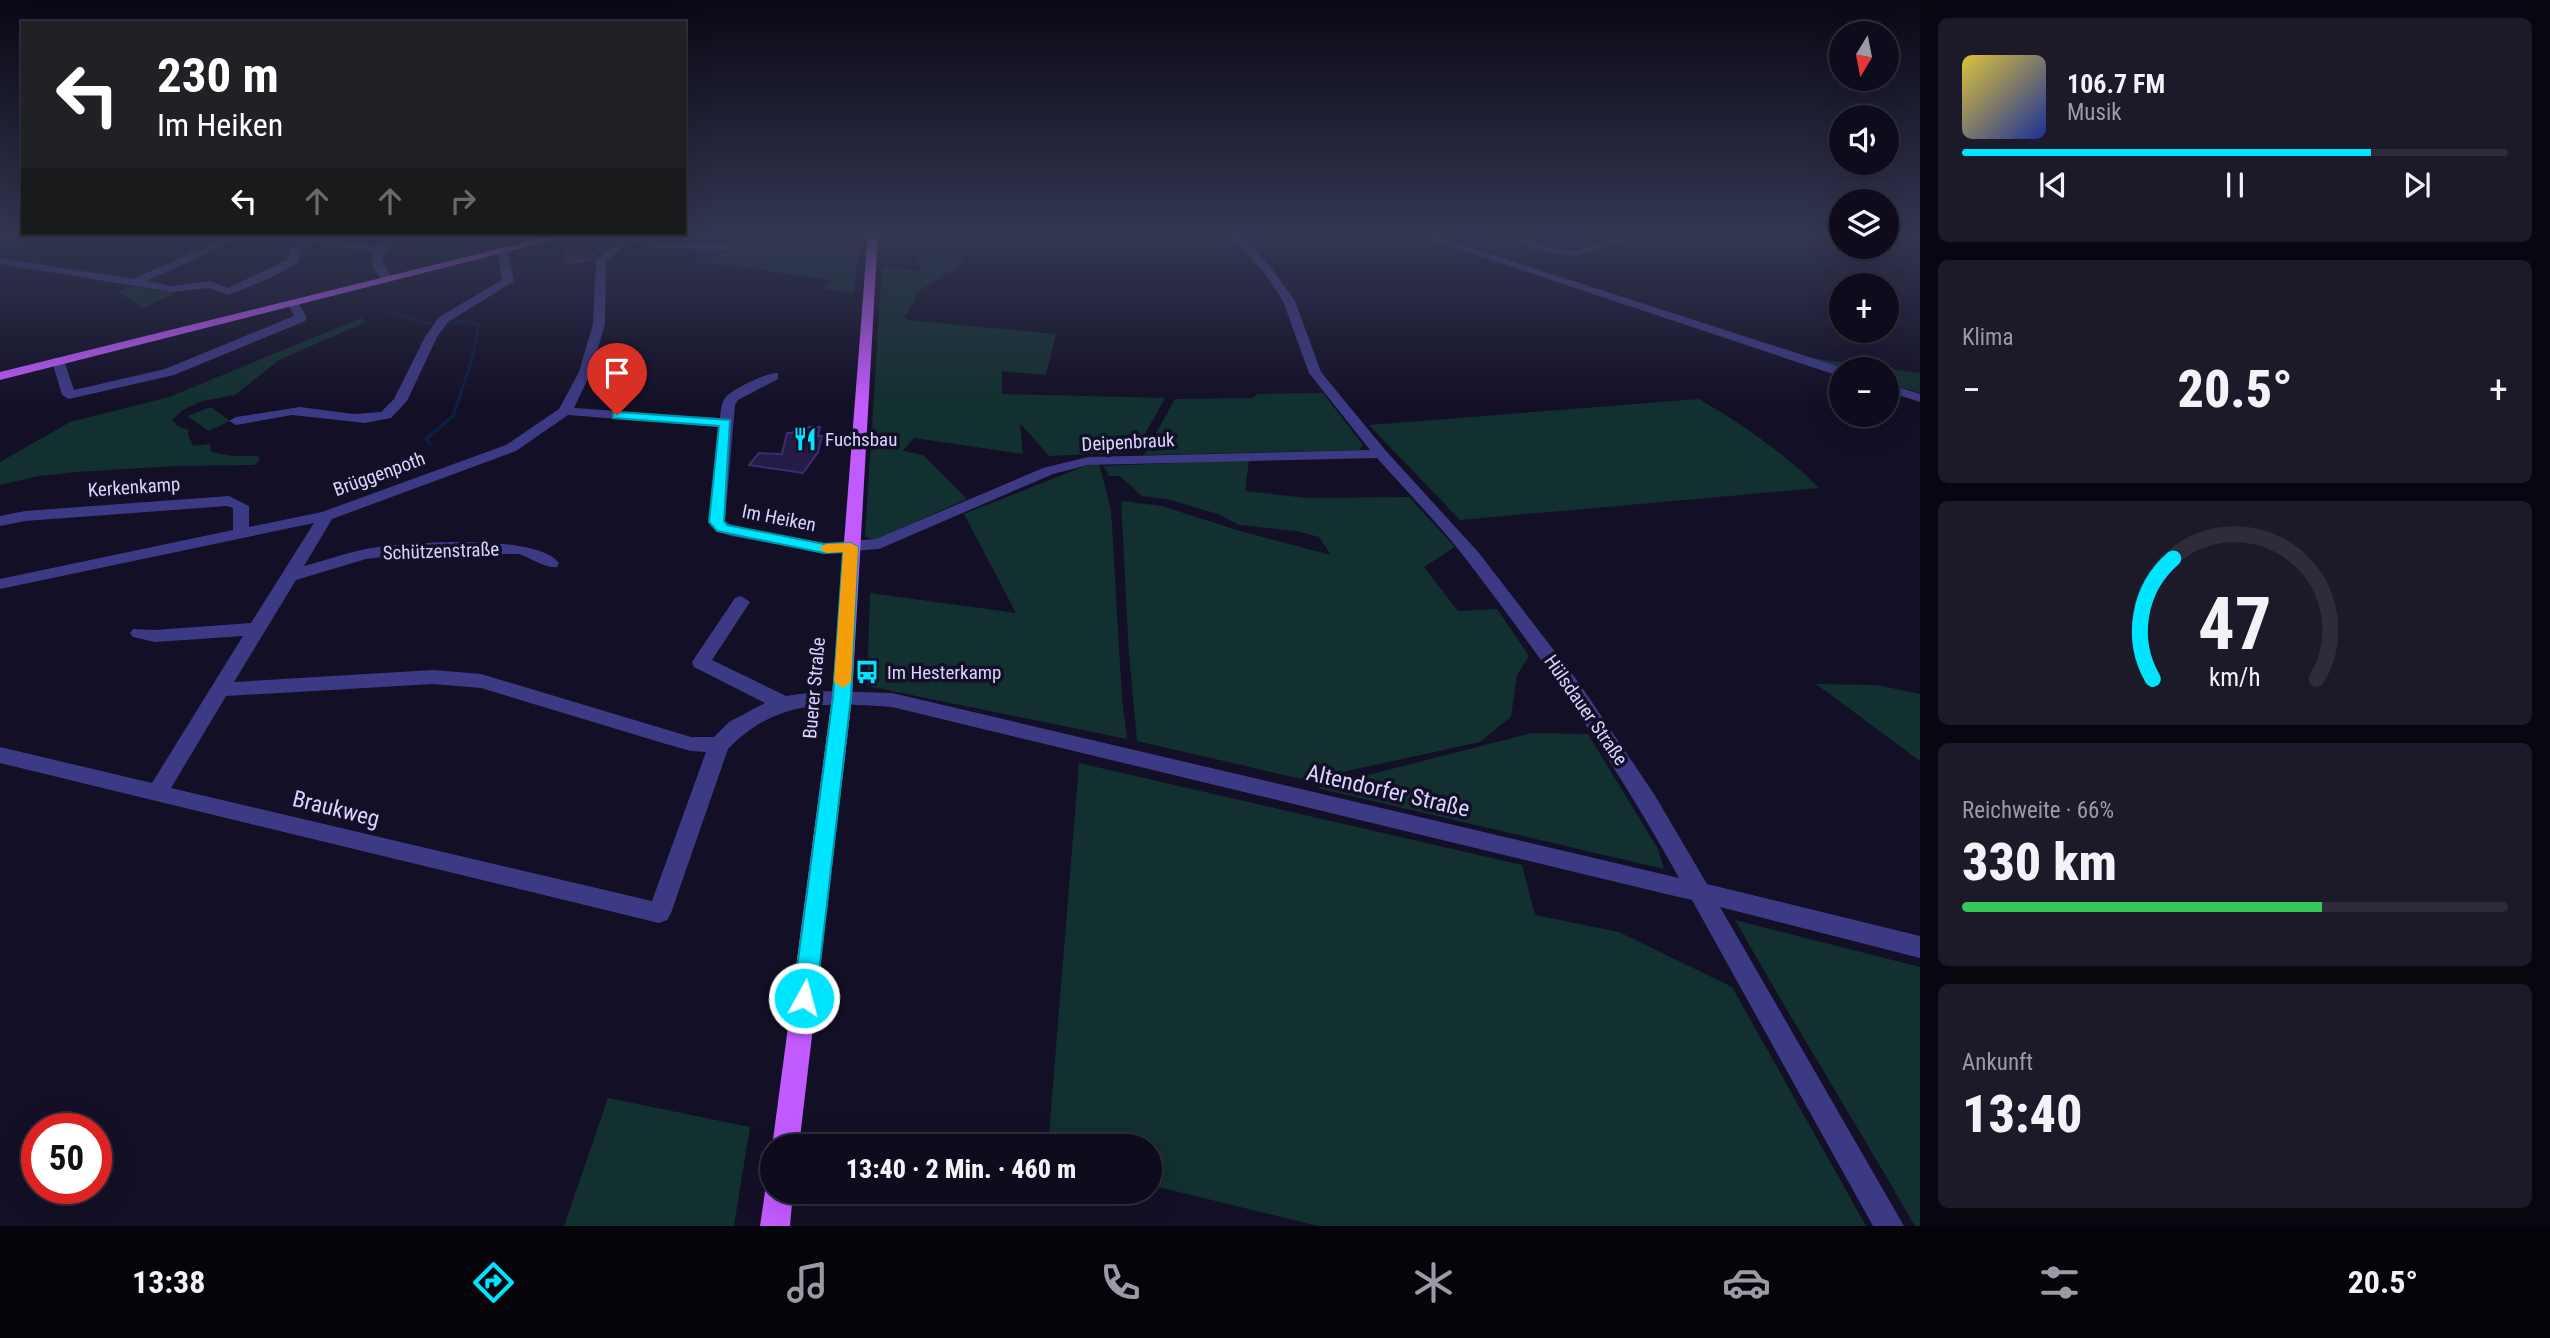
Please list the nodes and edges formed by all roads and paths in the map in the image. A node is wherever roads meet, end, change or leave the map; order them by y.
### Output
1 (339, 290) edge
2 (491, 290) edge
3 (600, 290) edge
4 (869, 290) edge
5 (1281, 290) edge
6 (1590, 290) edge
7 (293, 302) junction
8 (58, 361) junction
9 (1829, 368) edge
10 (0, 376) edge
11 (773, 376) dead end
12 (1899, 391) edge
13 (1920, 398) edge
14 (565, 411) junction
15 (236, 421) dead end
16 (725, 423) junction
17 (1381, 454) junction
18 (326, 516) junction
19 (0, 521) edge
20 (241, 534) junction
21 (851, 547) junction
22 (551, 564) dead end
23 (289, 576) junction
24 (0, 584) edge
25 (741, 602) dead end
26 (257, 629) junction
27 (139, 633) dead end
28 (222, 689) junction
29 (842, 697) junction
30 (780, 702) junction
31 (719, 745) junction
32 (0, 755) edge
33 (157, 792) junction
34 (1699, 894) junction
35 (1920, 947) edge
36 (787, 1134) edge
37 (778, 1204) edge
38 (775, 1226) edge
39 (1889, 1226) edge

1 - 7 main road
2 - 15 street
3 - 14 street, Brüggenpoth
4 - 21 main road, Buerer Straße
5 - 17 street, Hülsdauer Straße
6 - 9 street
7 - 8 main road
7 - 8 street
8 - 10 main road
11 - 16 street, Im Heiken
12 - 13 street
14 - 16 street
14 - 18 street, Brüggenpoth
16 - 21 street, Im Heiken
17 - 21 street, Deipenbrauk
17 - 34 street, Hülsdauer Straße
18 - 20 street, Brüggenpoth
18 - 23 street
19 - 20 street, Kerkenkamp
20 - 24 street, Brüggenpoth
21 - 29 main road, Buerer Straße
22 - 23 street, Schützenstraße
23 - 26 street
25 - 30 street
26 - 27 street
26 - 28 street
28 - 31 street
28 - 33 street
29 - 30 street
29 - 34 street, Altendorfer Straße
29 - 36 main road, Buerer Straße
30 - 31 street
31 - 33 street, Braukweg
32 - 33 street, Braukweg
34 - 35 street, Altendorfer Straße
34 - 39 street, Hülsdauer Straße
37 - 38 main road

